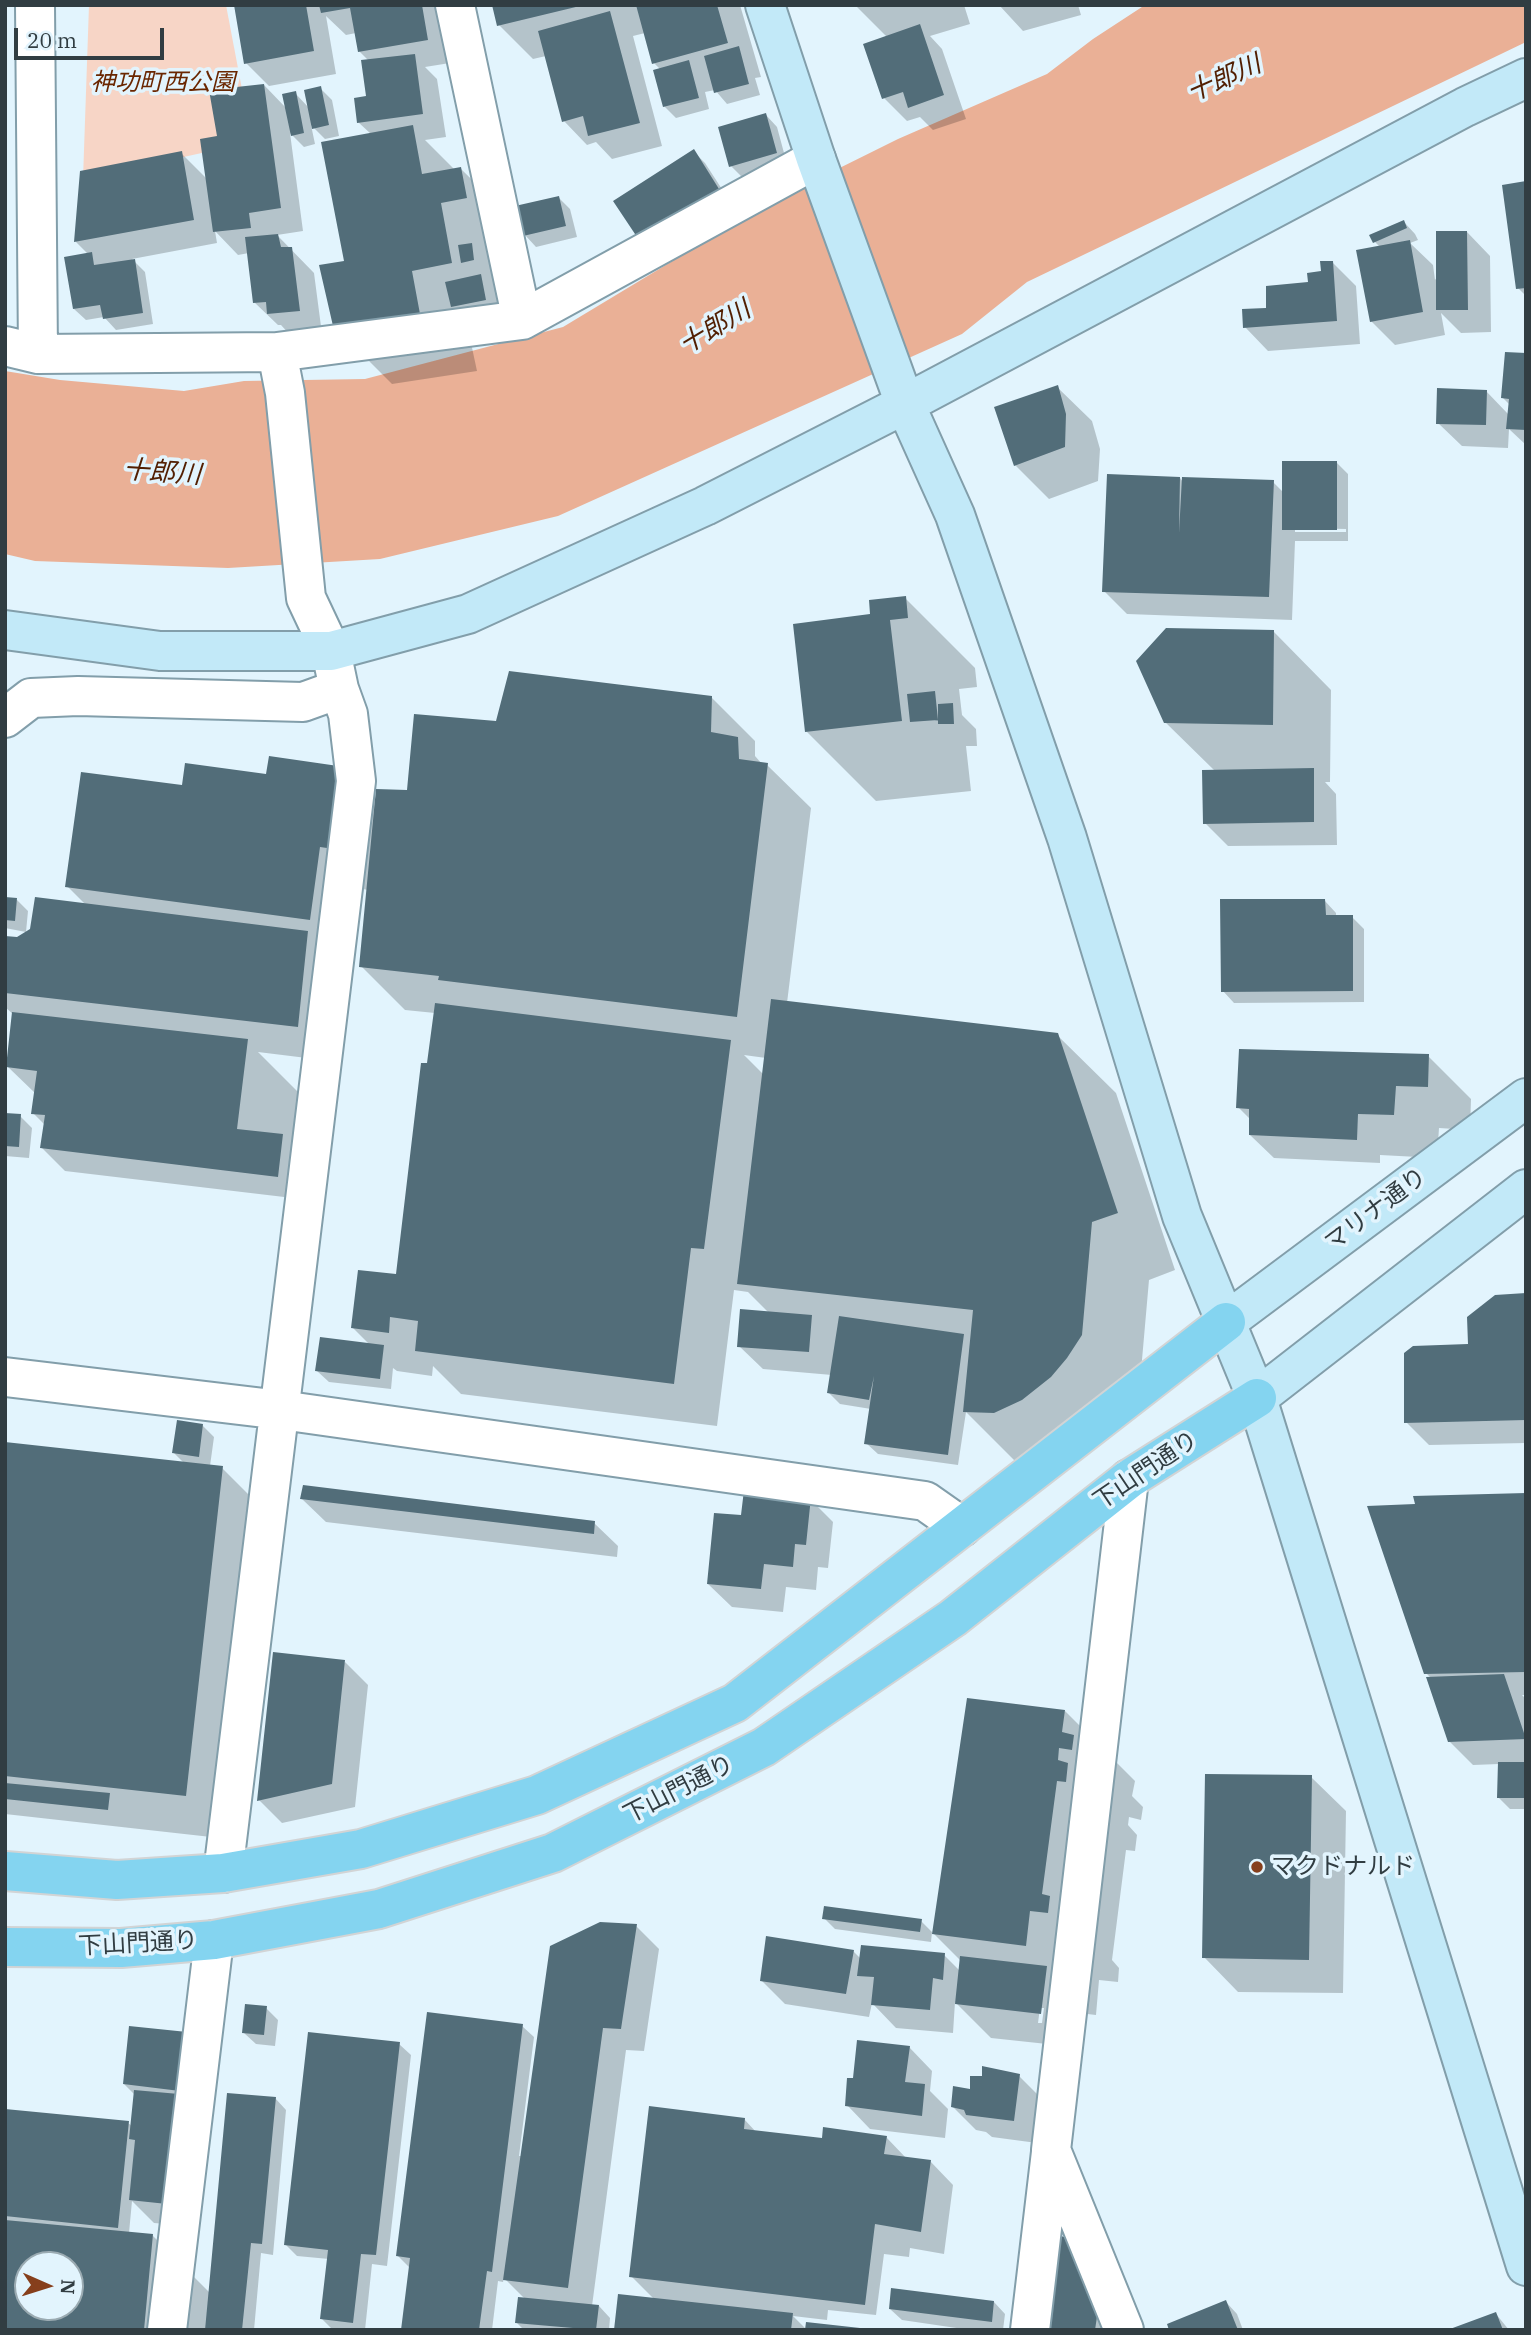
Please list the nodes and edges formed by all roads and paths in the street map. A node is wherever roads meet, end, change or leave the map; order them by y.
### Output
1 (35, 5) edge
2 (455, 5) edge
3 (765, 5) edge
4 (1526, 78) edge
5 (816, 159) junction
6 (522, 320) junction
7 (21, 350) edge
8 (277, 352) junction
9 (905, 404) junction
10 (5, 630) edge
11 (331, 651) junction
12 (339, 689) junction
13 (5, 718) edge
14 (1526, 1098) edge
15 (1526, 1189) edge
16 (1226, 1322) junction
17 (5, 1377) edge
18 (1257, 1398) junction
19 (281, 1410) junction
20 (1129, 1479) junction
21 (962, 1527) junction
22 (5, 1871) edge
23 (223, 1873) junction
24 (214, 1940) junction
25 (5, 1947) edge
26 (1051, 2150) junction
27 (1523, 2252) edge
28 (167, 2330) edge
29 (1030, 2330) edge
30 (1124, 2330) edge

1 - 7 street
2 - 6 street
3 - 5 street
4 - 9 street
5 - 6 street
5 - 9 street
6 - 8 street
7 - 8 street
8 - 11 street
9 - 11 street
9 - 16 street
10 - 11 street
11 - 12 street
12 - 13 street
12 - 19 street
14 - 16 street, マリナ通り
15 - 18 street
16 - 18 street
16 - 21 main road
17 - 19 street
18 - 20 main road, 下山門通り
18 - 27 street
19 - 21 street
19 - 23 street
20 - 24 main road, 下山門通り
20 - 26 street
21 - 23 main road
22 - 23 main road
24 - 25 main road, 下山門通り
24 - 28 street
26 - 29 street
26 - 30 street

